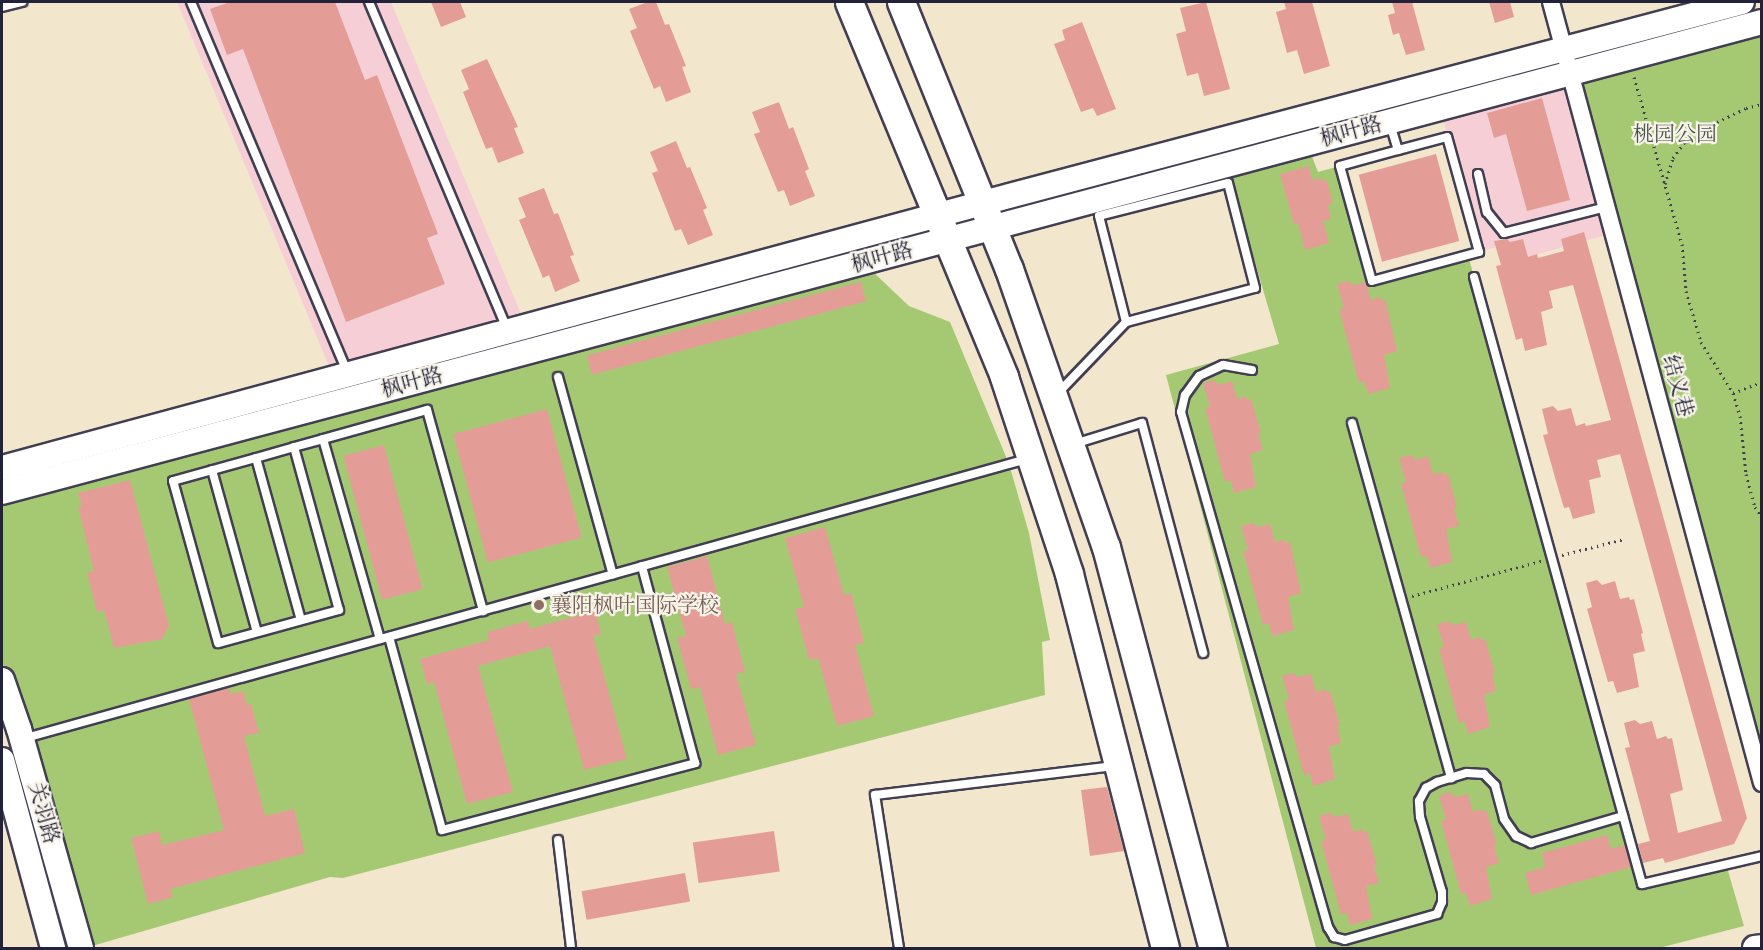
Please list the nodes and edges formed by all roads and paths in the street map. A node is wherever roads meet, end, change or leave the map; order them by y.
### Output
1 (22, 2) edge
2 (191, 2) edge
3 (369, 2) edge
4 (849, 2) edge
5 (901, 2) edge
6 (1551, 2) edge
7 (1742, 2) edge
8 (2, 7) edge
9 (1761, 22) edge
10 (1563, 49) junction
11 (1628, 57) junction
12 (1570, 73) junction
13 (1761, 104) edge
14 (1389, 121) junction
15 (1398, 150) junction
16 (1478, 174) dead end
17 (1665, 185) junction
18 (1606, 207) junction
19 (987, 215) junction
20 (940, 228) junction
21 (1474, 277) dead end
22 (1126, 322) junction
23 (508, 331) junction
24 (1252, 370) dead end
25 (348, 374) junction
26 (558, 377) dead end
27 (1761, 382) edge
28 (1733, 393) junction
29 (1054, 398) junction
30 (1352, 423) dead end
31 (323, 439) junction
32 (1071, 445) junction
33 (294, 447) junction
34 (256, 458) junction
35 (1030, 458) junction
36 (2, 468) edge
37 (212, 470) junction
38 (2, 492) edge
39 (1761, 517) edge
40 (1624, 539) dead end
41 (1552, 558) junction
42 (642, 566) junction
43 (613, 575) junction
44 (1401, 598) junction
45 (483, 611) junction
46 (301, 620) junction
47 (257, 632) junction
48 (389, 637) junction
49 (380, 639) junction
50 (1203, 653) dead end
51 (2, 680) edge
52 (22, 739) junction
53 (2, 760) edge
54 (1118, 766) junction
55 (1451, 778) junction
56 (1761, 783) edge
57 (1623, 816) junction
58 (558, 840) dead end
59 (1761, 856) edge
60 (1761, 947) edge
61 (53, 948) edge
62 (81, 948) edge
63 (571, 948) edge
64 (899, 948) edge
65 (1166, 948) edge
66 (1213, 948) edge
67 (1755, 948) edge

1 - 8 lane
2 - 25 lane
3 - 23 lane
4 - 20 main road
5 - 19 main road
6 - 10 street, 结义巷
7 - 10 street, 枫叶路
9 - 11 street, 枫叶路
10 - 12 street, 结义巷
10 - 19 street, 枫叶路
11 - 12 street, 枫叶路
11 - 17 path
12 - 14 street, 枫叶路
12 - 18 street, 结义巷
13 - 17 path
14 - 15 lane
14 - 19 street, 枫叶路
15 - 15 lane
16 - 18 lane
17 - 28 path
18 - 56 street, 结义巷
19 - 20 street, 枫叶路
19 - 29 main road
20 - 23 street, 枫叶路
20 - 35 main road
20 - 38 street, 枫叶路
21 - 41 lane
22 - 22 lane
22 - 29 lane
23 - 25 street, 枫叶路
24 - 55 lane
25 - 36 street, 枫叶路
26 - 43 lane
27 - 28 path
28 - 39 path
29 - 32 main road
30 - 44 lane
31 - 33 lane
31 - 45 lane
31 - 49 lane
32 - 50 lane
32 - 66 main road
33 - 34 lane
33 - 46 lane
34 - 37 lane
34 - 46 lane
35 - 42 lane
35 - 54 main road
37 - 47 lane
37 - 47 lane
40 - 41 path
41 - 44 path
41 - 57 lane
42 - 43 lane
42 - 48 lane
43 - 45 lane
44 - 55 lane
45 - 48 lane
46 - 47 lane
48 - 49 lane
49 - 52 lane
51 - 52 street, 关羽路
52 - 62 street, 关羽路
53 - 61 street, 关羽路
54 - 64 lane
54 - 65 main road
55 - 57 lane
57 - 59 lane
58 - 63 lane
60 - 67 street

